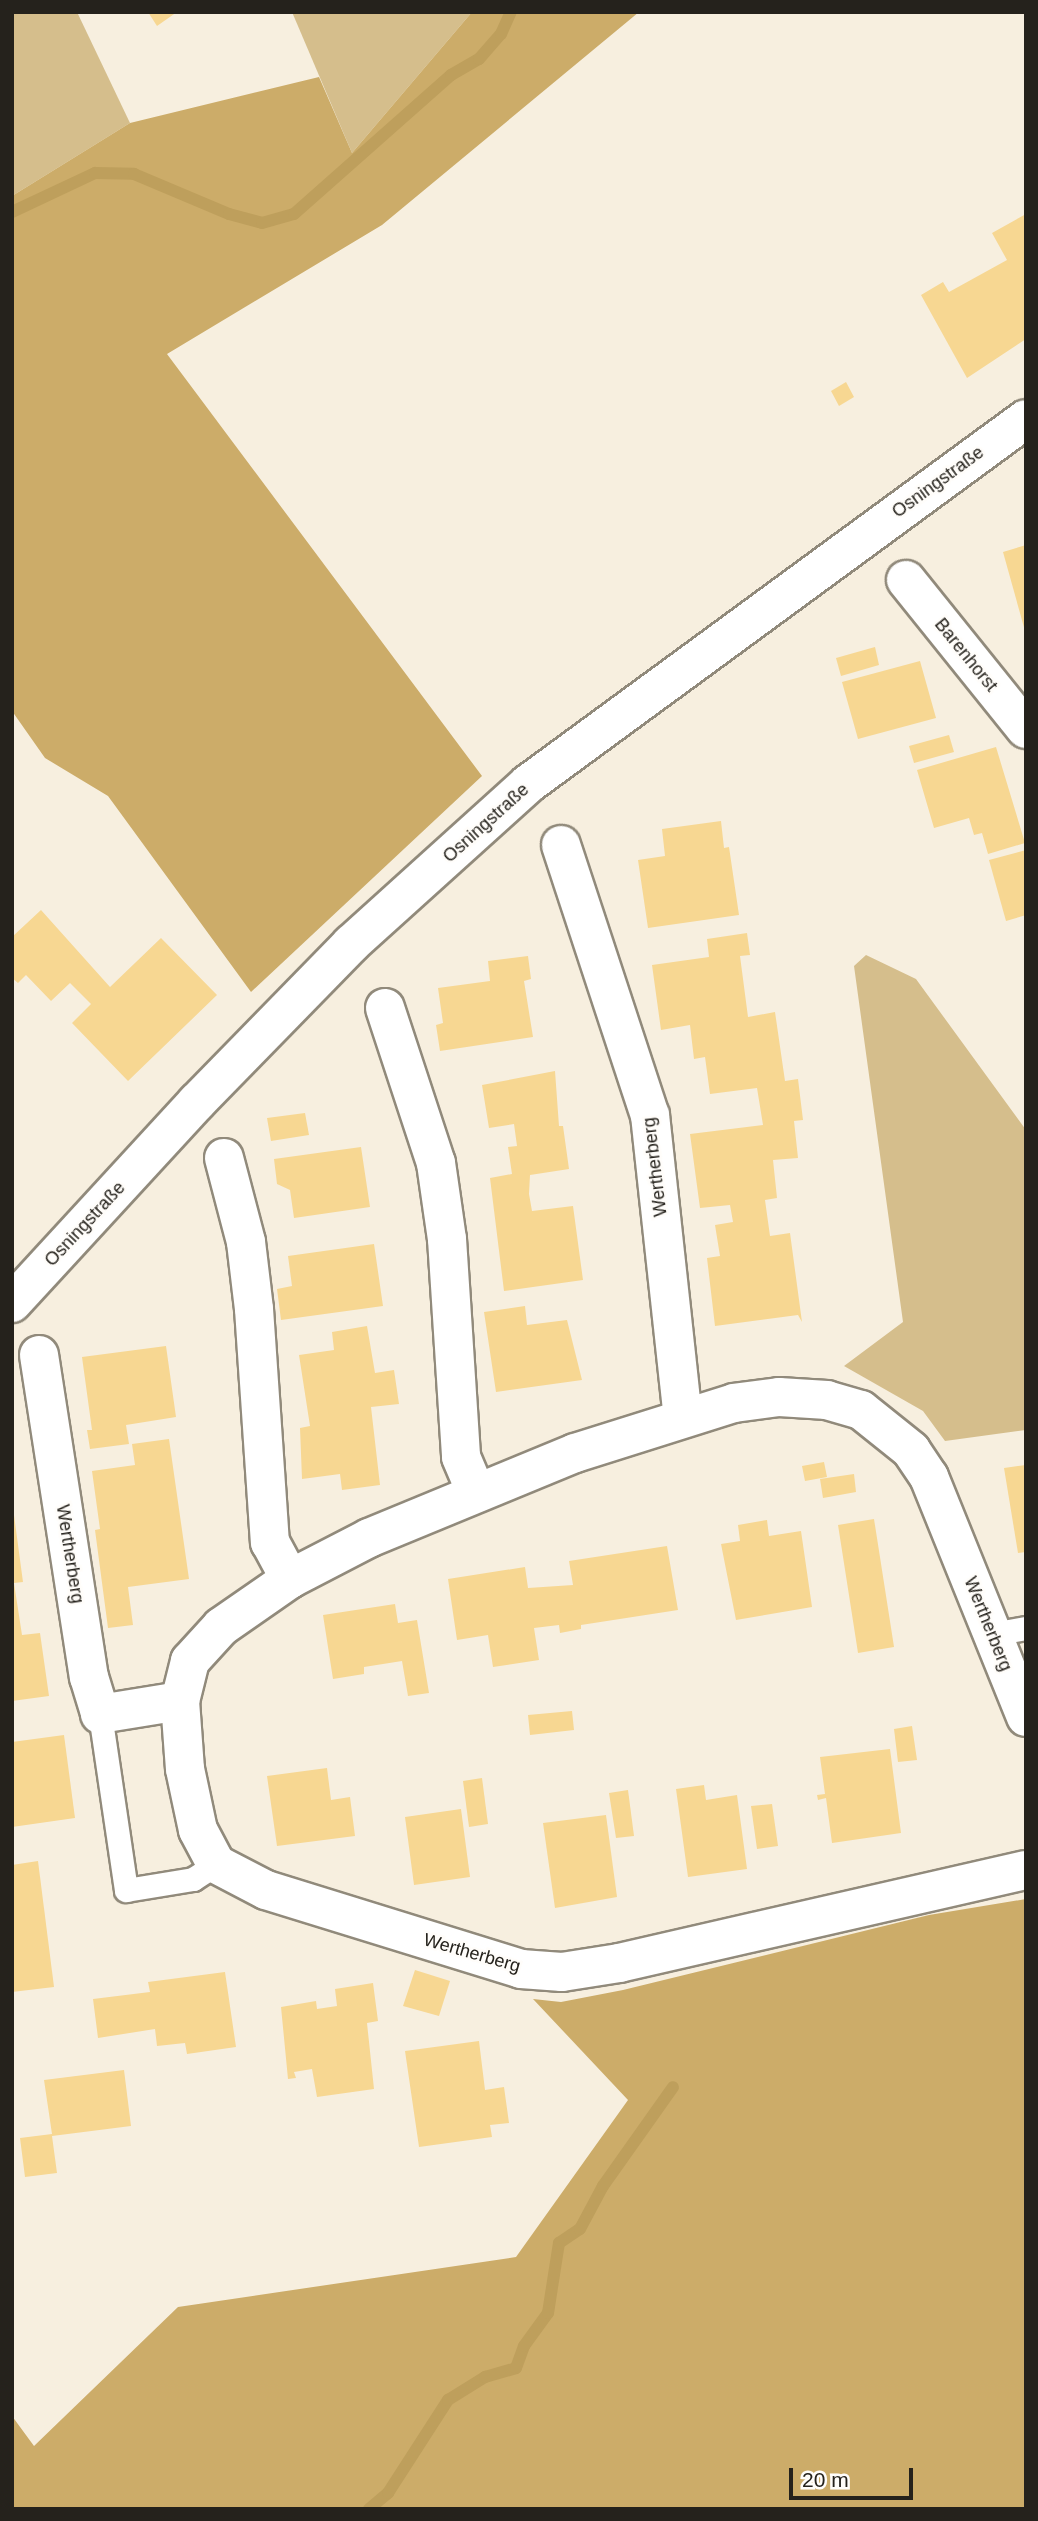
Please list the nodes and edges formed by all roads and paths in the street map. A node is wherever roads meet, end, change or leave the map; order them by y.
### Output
1 (1026, 419) edge
2 (906, 580) dead end
3 (1026, 729) edge
4 (561, 845) dead end
5 (385, 1008) dead end
6 (223, 1158) dead end
7 (12, 1303) edge
8 (38, 1355) dead end
9 (683, 1417) junction
10 (476, 1493) junction
11 (290, 1579) junction
12 (1009, 1631) edge
13 (180, 1701) junction
14 (100, 1714) junction
15 (1026, 1717) edge
16 (216, 1864) junction
17 (1026, 1870) edge

1 - 7 street, Osningstraße
2 - 3 street, Barenhorst
4 - 9 street, Wertherberg
5 - 10 street
6 - 11 street
8 - 14 street, Wertherberg
9 - 10 street, Wertherberg
9 - 12 street, Wertherberg
10 - 11 street, Wertherberg
11 - 13 street, Wertherberg
12 - 15 street, Wertherberg
13 - 14 street
13 - 16 street, Wertherberg
14 - 16 lane
16 - 17 street, Wertherberg

